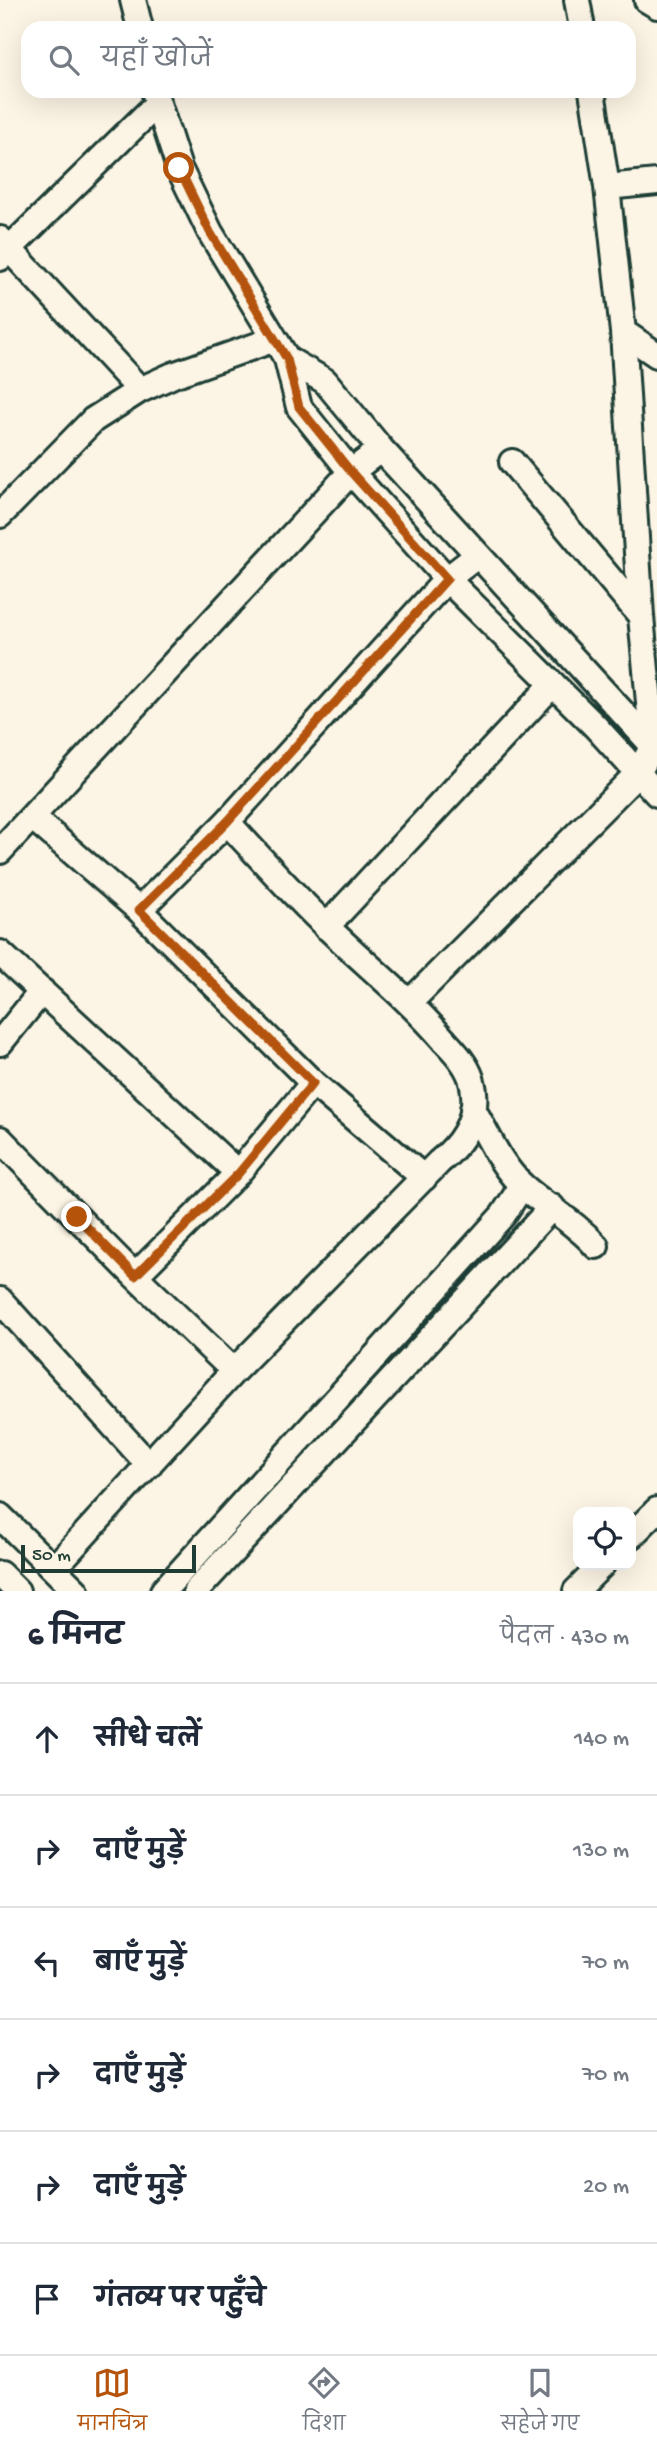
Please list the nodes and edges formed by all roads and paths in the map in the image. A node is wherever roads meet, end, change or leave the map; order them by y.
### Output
1 (133, 0) edge
2 (577, 0) edge
3 (647, 0) edge
4 (657, 6) edge
5 (138, 21) edge
6 (581, 21) edge
7 (154, 98) edge
8 (155, 98) edge
9 (593, 98) edge
10 (657, 182) edge
11 (607, 187) junction
12 (3, 248) edge
13 (623, 332) junction
14 (281, 349) junction
15 (657, 355) edge
16 (140, 390) junction
17 (381, 449) junction
18 (512, 461) dead end
19 (351, 472) junction
20 (0, 515) edge
21 (478, 555) junction
22 (447, 579) junction
23 (641, 617) junction
24 (553, 684) junction
25 (655, 748) edge
26 (638, 773) junction
27 (657, 794) edge
28 (32, 817) junction
29 (227, 822) junction
30 (0, 850) edge
31 (139, 910) junction
32 (326, 927) junction
33 (0, 953) edge
34 (41, 991) junction
35 (410, 1002) junction
36 (0, 1043) edge
37 (313, 1083) junction
38 (473, 1109) junction
39 (0, 1139) edge
40 (238, 1174) junction
41 (424, 1178) junction
42 (522, 1186) junction
43 (552, 1207) junction
44 (596, 1246) dead end
45 (135, 1276) junction
46 (0, 1300) edge
47 (234, 1371) junction
48 (149, 1465) junction
49 (657, 1510) edge
50 (0, 1516) edge
51 (636, 1531) edge
52 (54, 1568) junction
53 (597, 1570) edge
54 (0, 1574) edge
55 (16, 1591) edge
56 (76, 1591) edge
57 (163, 1591) edge
58 (196, 1591) edge
59 (576, 1591) edge

1 - 5 street
2 - 6 street
3 - 4 street
7 - 12 street
8 - 14 street
9 - 11 street
10 - 11 street
11 - 13 street
12 - 16 street
13 - 15 street
13 - 23 street
14 - 16 street
14 - 17 street
14 - 19 street
16 - 20 street
17 - 19 street
17 - 21 street
18 - 23 street
19 - 22 street
19 - 28 street
21 - 22 street
21 - 25 street
22 - 24 street
22 - 29 street
23 - 25 street
24 - 26 street
24 - 32 street
25 - 26 street
26 - 27 street
26 - 35 street
28 - 30 street
28 - 31 street
29 - 31 street
29 - 32 street
31 - 37 street
32 - 35 street
33 - 34 street
34 - 36 street
34 - 40 street
35 - 38 street
37 - 40 street
37 - 41 street
38 - 41 street
38 - 42 street
39 - 45 street
40 - 45 street
41 - 47 street
42 - 43 street
42 - 57 street
43 - 44 street
43 - 58 street
45 - 47 street
46 - 48 street
47 - 48 street
48 - 52 street
49 - 51 street
50 - 52 street
52 - 56 street
53 - 59 street
54 - 55 street

